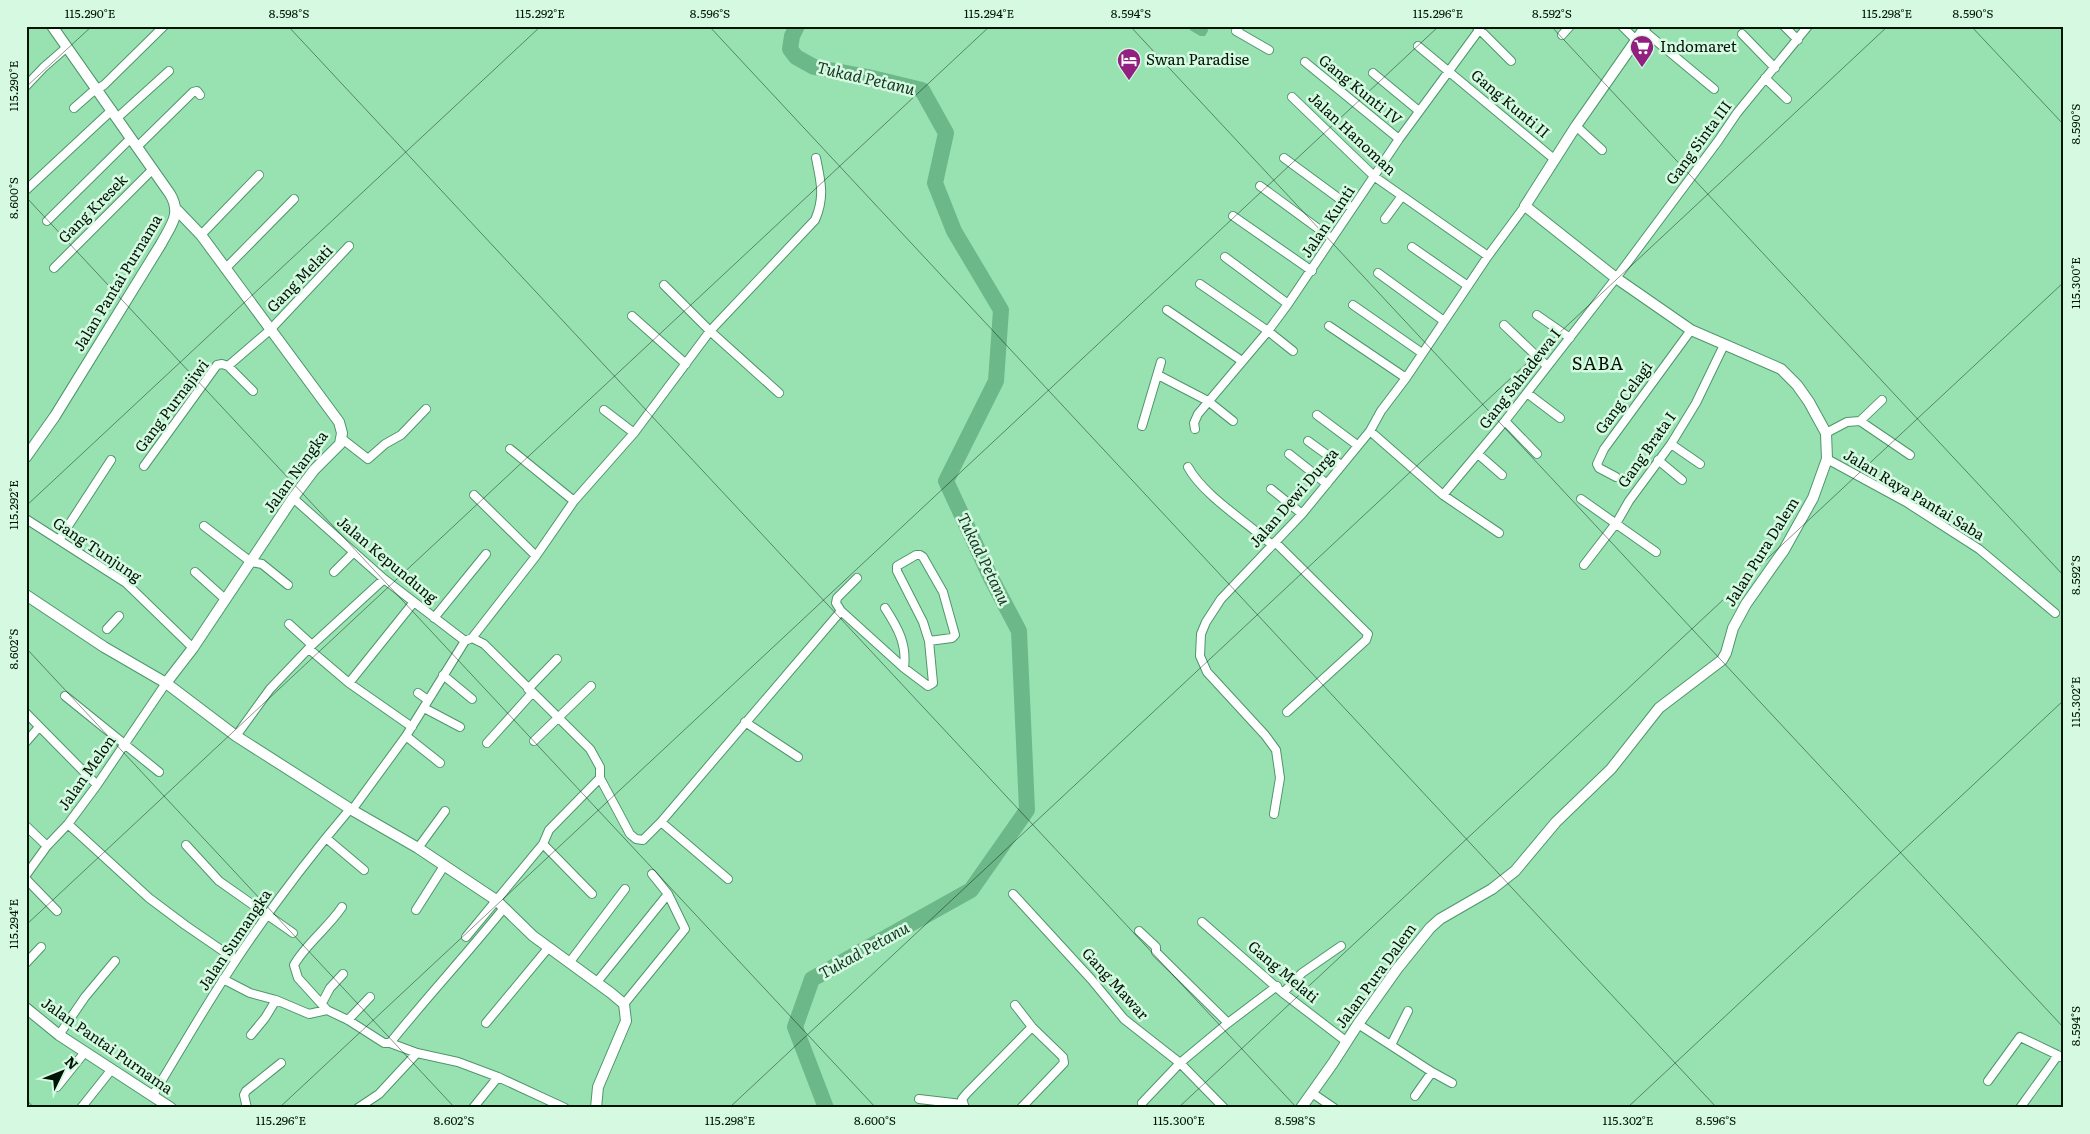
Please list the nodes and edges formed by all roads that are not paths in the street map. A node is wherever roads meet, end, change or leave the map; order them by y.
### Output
1 (52, 26) edge
2 (164, 26) edge
3 (1240, 26) edge
4 (1570, 26) edge
5 (1622, 26) edge
6 (1784, 26) edge
7 (1808, 26) edge
8 (1479, 27) edge
9 (1644, 28) edge
10 (1742, 34) dead end
11 (1562, 35) dead end
12 (1636, 40) junction
13 (1798, 40) junction
14 (1418, 46) dead end
15 (67, 47) junction
16 (1269, 50) dead end
17 (1511, 61) dead end
18 (1305, 62) dead end
19 (1775, 68) junction
20 (1448, 70) junction
21 (169, 71) dead end
22 (1373, 73) dead end
23 (1765, 78) junction
24 (26, 86) edge
25 (97, 89) junction
26 (1714, 89) dead end
27 (200, 95) dead end
28 (1292, 97) dead end
29 (1787, 99) dead end
30 (74, 108) dead end
31 (1420, 111) junction
32 (114, 114) junction
33 (1576, 126) junction
34 (131, 138) junction
35 (1398, 139) junction
36 (137, 147) junction
37 (1602, 150) dead end
38 (816, 158) dead end
39 (1284, 158) dead end
40 (1554, 158) junction
41 (152, 170) junction
42 (259, 175) dead end
43 (1375, 177) junction
44 (1260, 186) dead end
45 (26, 190) edge
46 (1402, 196) junction
47 (294, 199) dead end
48 (1525, 206) junction
49 (1352, 208) junction
50 (177, 210) junction
51 (1233, 216) dead end
52 (1385, 219) dead end
53 (47, 221) dead end
54 (201, 235) junction
55 (1331, 238) junction
56 (349, 246) dead end
57 (1412, 247) dead end
58 (1488, 256) junction
59 (1225, 257) dead end
60 (54, 268) dead end
61 (225, 269) junction
62 (1312, 271) junction
63 (1378, 273) dead end
64 (1616, 278) junction
65 (1200, 284) dead end
66 (664, 285) dead end
67 (1468, 286) junction
68 (1288, 304) junction
69 (1353, 305) dead end
70 (1167, 310) dead end
71 (1537, 315) dead end
72 (632, 316) dead end
73 (1444, 321) junction
74 (1504, 325) dead end
75 (1330, 326) dead end
76 (270, 330) junction
77 (1691, 330) junction
78 (710, 331) junction
79 (1268, 331) junction
80 (1570, 338) junction
81 (1724, 345) junction
82 (1293, 351) dead end
83 (1422, 352) junction
84 (1161, 362) dead end
85 (1242, 362) junction
86 (686, 364) junction
87 (228, 366) junction
88 (1547, 366) junction
89 (1158, 375) junction
90 (1406, 378) junction
91 (254, 391) dead end
92 (779, 393) dead end
93 (1527, 393) junction
94 (1882, 400) dead end
95 (1208, 401) junction
96 (426, 409) dead end
97 (604, 410) dead end
98 (1317, 415) dead end
99 (1560, 418) dead end
100 (1233, 421) dead end
101 (1506, 421) junction
102 (1860, 421) junction
103 (1142, 426) dead end
104 (1195, 429) dead end
105 (1370, 431) junction
106 (634, 433) junction
107 (1826, 433) junction
108 (341, 438) junction
109 (1308, 441) dead end
110 (1671, 444) junction
111 (1357, 445) junction
112 (510, 449) dead end
113 (1289, 454) dead end
114 (1478, 454) junction
115 (1537, 454) dead end
116 (1910, 455) dead end
117 (26, 457) edge
118 (1827, 459) junction
119 (111, 460) dead end
120 (1658, 460) junction
121 (1700, 464) dead end
122 (1341, 465) junction
123 (144, 466) dead end
124 (1188, 467) dead end
125 (1502, 476) dead end
126 (1616, 477) dead end
127 (1682, 480) dead end
128 (1327, 484) junction
129 (1272, 489) dead end
130 (474, 495) dead end
131 (1443, 495) junction
132 (292, 498) junction
133 (1581, 499) dead end
134 (574, 501) junction
135 (1302, 514) junction
136 (26, 519) edge
137 (1617, 522) junction
138 (204, 526) dead end
139 (1499, 534) dead end
140 (60, 540) junction
141 (1274, 543) junction
142 (354, 552) junction
143 (1656, 552) dead end
144 (486, 554) dead end
145 (536, 556) junction
146 (251, 562) junction
147 (1584, 565) dead end
148 (195, 572) dead end
149 (334, 572) dead end
150 (384, 578) junction
151 (857, 578) dead end
152 (288, 585) dead end
153 (26, 595) edge
154 (225, 599) junction
155 (414, 602) junction
156 (885, 608) dead end
157 (841, 611) junction
158 (2055, 613) dead end
159 (119, 616) dead end
160 (434, 618) junction
161 (289, 624) dead end
162 (106, 629) dead end
163 (469, 640) junction
164 (929, 641) junction
165 (311, 647) junction
166 (193, 648) junction
167 (557, 659) dead end
168 (904, 668) junction
169 (443, 675) junction
170 (166, 683) junction
171 (349, 683) junction
172 (591, 686) dead end
173 (530, 691) junction
174 (418, 693) dead end
175 (65, 696) dead end
176 (472, 699) dead end
177 (428, 700) junction
178 (424, 708) junction
179 (1287, 712) dead end
180 (26, 713) edge
181 (560, 718) junction
182 (745, 722) junction
183 (40, 727) junction
184 (412, 727) junction
185 (460, 727) dead end
186 (236, 736) junction
187 (406, 736) junction
188 (534, 741) dead end
189 (26, 742) edge
190 (487, 743) dead end
191 (125, 744) junction
192 (798, 758) dead end
193 (440, 763) dead end
194 (159, 772) dead end
195 (600, 778) junction
196 (97, 785) junction
197 (351, 810) junction
198 (445, 811) dead end
199 (1274, 814) dead end
200 (661, 822) junction
201 (68, 824) junction
202 (26, 826) edge
203 (326, 838) junction
204 (186, 844) dead end
205 (543, 844) junction
206 (47, 846) junction
207 (418, 848) junction
208 (444, 866) junction
209 (364, 870) dead end
210 (652, 874) dead end
211 (26, 877) edge
212 (728, 879) dead end
213 (625, 889) dead end
214 (592, 894) dead end
215 (668, 894) junction
216 (1013, 894) dead end
217 (496, 900) junction
218 (342, 907) dead end
219 (504, 908) junction
220 (416, 910) dead end
221 (57, 911) dead end
222 (266, 916) junction
223 (1202, 922) dead end
224 (1139, 932) dead end
225 (293, 933) dead end
226 (466, 938) dead end
227 (302, 940) dead end
228 (309, 946) junction
229 (1341, 946) dead end
230 (41, 947) dead end
231 (549, 947) junction
232 (236, 960) junction
233 (116, 961) dead end
234 (568, 962) junction
235 (26, 964) edge
236 (343, 974) dead end
237 (223, 979) junction
238 (597, 982) junction
239 (1277, 986) junction
240 (1283, 992) junction
241 (370, 997) dead end
242 (276, 1000) junction
243 (322, 1003) junction
244 (624, 1004) junction
245 (1015, 1005) dead end
246 (26, 1008) edge
247 (326, 1010) junction
248 (1408, 1011) dead end
249 (348, 1020) junction
250 (486, 1023) dead end
251 (1228, 1023) junction
252 (1358, 1024) junction
253 (1032, 1027) junction
254 (59, 1035) junction
255 (251, 1035) dead end
256 (1347, 1042) junction
257 (390, 1043) junction
258 (1391, 1045) junction
259 (85, 1052) junction
260 (417, 1053) junction
261 (2061, 1057) edge
262 (281, 1063) dead end
263 (1180, 1063) junction
264 (112, 1069) junction
265 (1432, 1072) junction
266 (498, 1077) junction
267 (1988, 1081) dead end
268 (1452, 1083) dead end
269 (57, 1087) dead end
270 (1312, 1093) junction
271 (153, 1095) junction
272 (1415, 1096) dead end
273 (919, 1099) dead end
274 (1142, 1103) dead end
275 (963, 1106) edge
276 (81, 1108) edge
277 (170, 1108) edge
278 (247, 1108) edge
279 (358, 1108) edge
280 (473, 1108) edge
281 (565, 1108) edge
282 (596, 1108) edge
283 (1021, 1108) edge
284 (1224, 1108) edge
285 (1301, 1108) edge
286 (1334, 1108) edge
287 (2020, 1108) edge

1 - 15 street, Jalan Pantai Purnama
2 - 25 street
3 - 16 street
4 - 11 street
5 - 12 street
6 - 13 street
7 - 13 street, Gang Sinta III
8 - 17 street
8 - 20 street, Jalan Kunti
9 - 12 street
9 - 26 street
10 - 19 street
12 - 33 street
13 - 19 street, Gang Sinta III
14 - 20 street, Gang Kunti II
15 - 24 street
15 - 25 street, Jalan Pantai Purnama
18 - 35 street, Gang Kunti IV
19 - 23 street, Gang Sinta III
20 - 31 street, Jalan Kunti
20 - 40 street, Gang Kunti II
21 - 32 street
22 - 31 street
23 - 29 street
23 - 64 street, Gang Sinta III
25 - 30 street
25 - 32 street, Jalan Pantai Purnama
27 - 36 street
28 - 43 street, Jalan Hanoman
31 - 35 street, Jalan Kunti
32 - 34 street, Jalan Pantai Purnama
32 - 45 street
33 - 37 street
33 - 40 street
34 - 36 street, Jalan Pantai Purnama
34 - 53 street
35 - 43 street, Jalan Kunti
36 - 41 street, Jalan Pantai Purnama
38 - 78 street, Jalan Sumangka
39 - 49 street
40 - 48 street
41 - 50 street, Jalan Pantai Purnama
41 - 60 street, Gang Kresek
42 - 54 street
43 - 46 street, Jalan Hanoman
43 - 49 street, Jalan Kunti
44 - 55 street
46 - 52 street
46 - 58 street, Jalan Hanoman
47 - 61 street
48 - 58 street, Jalan Dewi Durga
48 - 64 street, Jalan Pura Dalem
49 - 55 street, Jalan Kunti
50 - 54 street, Jalan Nangka
50 - 117 street, Jalan Pantai Purnama
51 - 62 street
54 - 61 street, Jalan Nangka
55 - 62 street, Jalan Kunti
56 - 76 street, Gang Melati
57 - 67 street
58 - 67 street, Jalan Dewi Durga
59 - 68 street
61 - 76 street, Jalan Nangka
62 - 68 street, Jalan Kunti
63 - 73 street
64 - 77 street, Jalan Pura Dalem
64 - 80 street, Gang Sahadewa I
65 - 79 street
66 - 78 street
67 - 73 street, Jalan Dewi Durga
68 - 79 street, Jalan Kunti
69 - 83 street
70 - 85 street
71 - 80 street
72 - 86 street
73 - 83 street, Jalan Dewi Durga
74 - 88 street
75 - 90 street
76 - 87 street, Gang Purnajiwi
76 - 108 street, Jalan Nangka
77 - 81 street, Jalan Pura Dalem
77 - 126 street, Gang Celagi
78 - 86 street, Jalan Sumangka
78 - 92 street
79 - 82 street
79 - 85 street, Jalan Kunti
80 - 88 street, Gang Sahadewa I
81 - 107 street, Jalan Pura Dalem
81 - 110 street, Gang Brata I
83 - 90 street, Jalan Dewi Durga
84 - 89 street
85 - 95 street, Jalan Kunti
86 - 106 street, Jalan Sumangka
87 - 91 street
87 - 123 street, Gang Purnajiwi
88 - 93 street, Gang Sahadewa I
89 - 95 street
89 - 103 street
90 - 105 street, Jalan Dewi Durga
93 - 99 street
93 - 101 street, Gang Sahadewa I
94 - 102 street
95 - 100 street
95 - 104 street, Jalan Kunti
96 - 108 street
97 - 106 street
98 - 111 street
101 - 114 street, Gang Sahadewa I
101 - 115 street
102 - 107 street
102 - 116 street
105 - 111 street, Jalan Dewi Durga
105 - 131 street
106 - 134 street, Jalan Sumangka
107 - 118 street, Jalan Pura Dalem
108 - 132 street, Jalan Nangka
109 - 122 street
110 - 120 street, Gang Brata I
110 - 121 street
111 - 122 street, Jalan Dewi Durga
112 - 134 street
113 - 128 street
114 - 125 street
114 - 131 street, Gang Sahadewa I
118 - 158 street, Jalan Raya Pantai Saba
118 - 252 street, Jalan Pura Dalem
119 - 140 street
120 - 127 street
120 - 137 street, Gang Brata I
122 - 128 street, Jalan Dewi Durga
124 - 141 street
128 - 135 street, Jalan Dewi Durga
129 - 135 street
130 - 145 street
131 - 139 street
132 - 142 street, Jalan Kepundung
132 - 146 street, Jalan Nangka
133 - 137 street
134 - 145 street, Jalan Sumangka
135 - 141 street, Jalan Dewi Durga
136 - 140 street, Gang Tunjung
137 - 143 street
137 - 147 street, Gang Brata I
138 - 146 street
140 - 166 street, Gang Tunjung
141 - 179 street
141 - 199 street, Jalan Dewi Durga
142 - 149 street
142 - 150 street, Jalan Kepundung
144 - 160 street
145 - 163 street, Jalan Sumangka
146 - 152 street
146 - 154 street, Jalan Nangka
148 - 154 street
150 - 155 street, Jalan Kepundung
150 - 165 street
151 - 157 street
153 - 170 street
154 - 166 street, Jalan Nangka
155 - 160 street, Jalan Kepundung
155 - 171 street
156 - 168 street
157 - 168 street
157 - 182 street
159 - 162 street
160 - 163 street, Jalan Kepundung
161 - 165 street
163 - 169 street, Jalan Sumangka
163 - 173 street, Jalan Kepundung
164 - 164 street
164 - 168 street
165 - 171 street
165 - 186 street
166 - 170 street, Jalan Nangka
167 - 173 street
169 - 176 street
169 - 177 street, Jalan Sumangka
170 - 186 street
170 - 191 street, Jalan Melon
171 - 184 street
172 - 181 street
173 - 181 street, Jalan Kepundung
173 - 190 street
174 - 177 street
175 - 191 street
177 - 178 street, Jalan Sumangka
178 - 184 street, Jalan Sumangka
178 - 185 street
180 - 183 street
181 - 188 street
181 - 195 street, Jalan Kepundung
182 - 192 street
182 - 200 street
183 - 189 street
183 - 196 street
184 - 187 street, Jalan Sumangka
186 - 197 street
187 - 193 street
187 - 197 street, Jalan Sumangka
191 - 194 street
191 - 196 street, Jalan Melon
195 - 200 street, Jalan Kepundung
195 - 205 street
196 - 201 street, Jalan Melon
197 - 203 street, Jalan Sumangka
197 - 207 street
198 - 207 street
200 - 212 street
201 - 206 street, Jalan Melon
201 - 232 street
202 - 206 street
203 - 209 street
203 - 222 street, Jalan Sumangka
204 - 222 street
205 - 214 street
205 - 217 street
206 - 211 street, Jalan Melon
207 - 208 street
208 - 217 street
208 - 220 street
210 - 215 street
211 - 221 street
213 - 234 street
215 - 238 street
215 - 244 street
216 - 263 street, Gang Mawar
217 - 219 street
217 - 226 street
218 - 228 street
219 - 231 street
219 - 257 street
222 - 225 street
222 - 232 street, Jalan Sumangka
223 - 239 street, Gang Melati
224 - 251 street
227 - 228 street
228 - 243 street
229 - 240 street
230 - 235 street
231 - 234 street
231 - 250 street
232 - 237 street, Jalan Sumangka
233 - 254 street
234 - 238 street
236 - 243 street
237 - 242 street
237 - 271 street, Jalan Sumangka
238 - 244 street
239 - 240 street, Gang Melati
239 - 251 street
240 - 256 street, Gang Melati
241 - 249 street
242 - 247 street
242 - 255 street
243 - 247 street
244 - 282 street
245 - 253 street
246 - 254 street, Jalan Pantai Purnama
247 - 249 street
248 - 258 street
249 - 257 street
251 - 263 street
252 - 256 street, Jalan Pura Dalem
252 - 258 street
253 - 275 street
253 - 283 street
254 - 259 street, Jalan Pantai Purnama
256 - 270 street, Jalan Pura Dalem
257 - 260 street
258 - 265 street
259 - 264 street, Jalan Pantai Purnama
259 - 269 street
260 - 266 street
260 - 279 street
261 - 267 street
261 - 287 street
262 - 278 street
263 - 274 street
263 - 284 street, Gang Mawar
264 - 271 street, Jalan Pantai Purnama
264 - 276 street
265 - 268 street
265 - 272 street
266 - 280 street
266 - 281 street
270 - 285 street, Jalan Pura Dalem
270 - 286 street
271 - 277 street, Jalan Pantai Purnama
273 - 275 street

